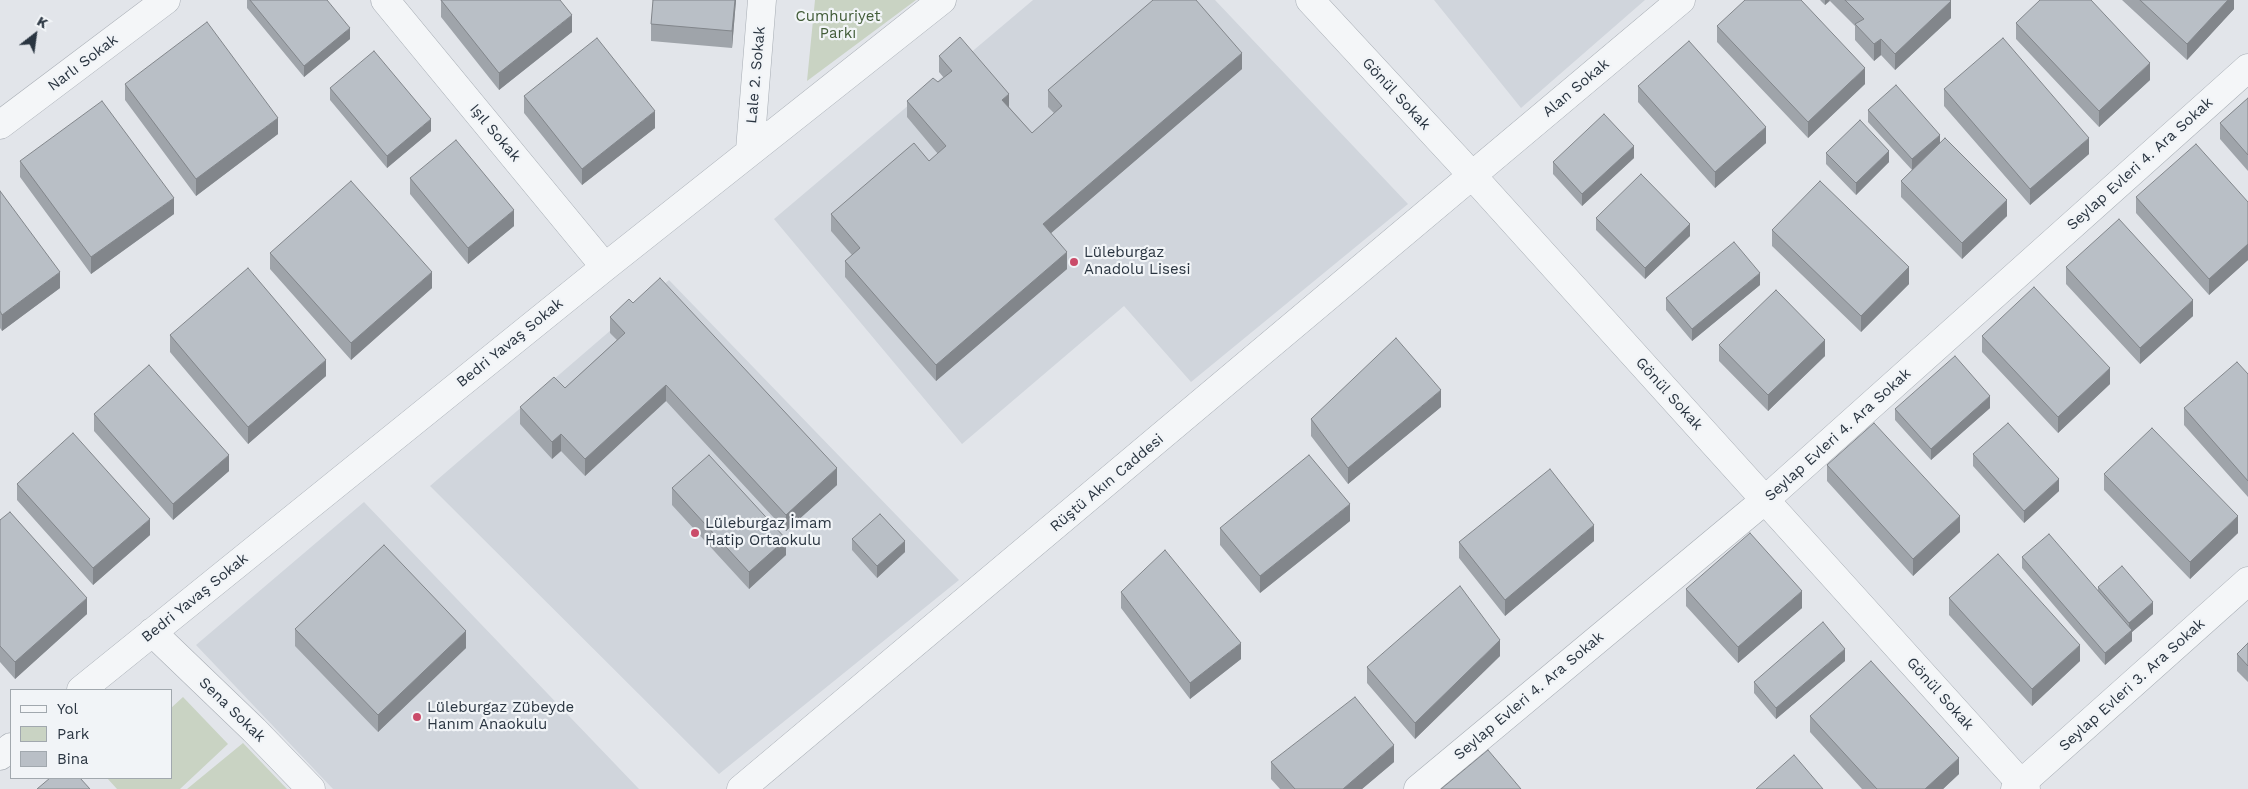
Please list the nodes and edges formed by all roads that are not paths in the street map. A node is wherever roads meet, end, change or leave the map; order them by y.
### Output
1 (166, 0) edge
2 (385, 0) edge
3 (762, 0) edge
4 (942, 0) edge
5 (1310, 0) edge
6 (1681, 0) edge
7 (2248, 68) edge
8 (0, 125) edge
9 (750, 150) junction
10 (1472, 177) junction
11 (605, 266) junction
12 (1765, 500) junction
13 (2248, 581) edge
14 (152, 632) junction
15 (81, 689) edge
16 (10, 748) edge
17 (0, 756) edge
18 (2021, 787) edge
19 (311, 789) edge
20 (740, 789) edge
21 (1418, 789) edge

1 - 8 street, Narlı Sokak
2 - 11 street, Işıl Sokak
3 - 9 street, Lale 2. Sokak
4 - 9 street, Bedri Yavaş Sokak
5 - 10 street, Gönül Sokak
6 - 10 street, Alan Sokak
7 - 12 street, Seylap Evleri 4. Ara Sokak
9 - 11 street, Bedri Yavaş Sokak
10 - 12 street, Gönül Sokak
10 - 20 street, Rüştü Akın Caddesi
11 - 14 street, Bedri Yavaş Sokak
12 - 18 street, Gönül Sokak
12 - 21 street, Seylap Evleri 4. Ara Sokak
13 - 18 street, Seylap Evleri 3. Ara Sokak
14 - 15 street, Bedri Yavaş Sokak
14 - 19 street, Sena Sokak
16 - 17 street

